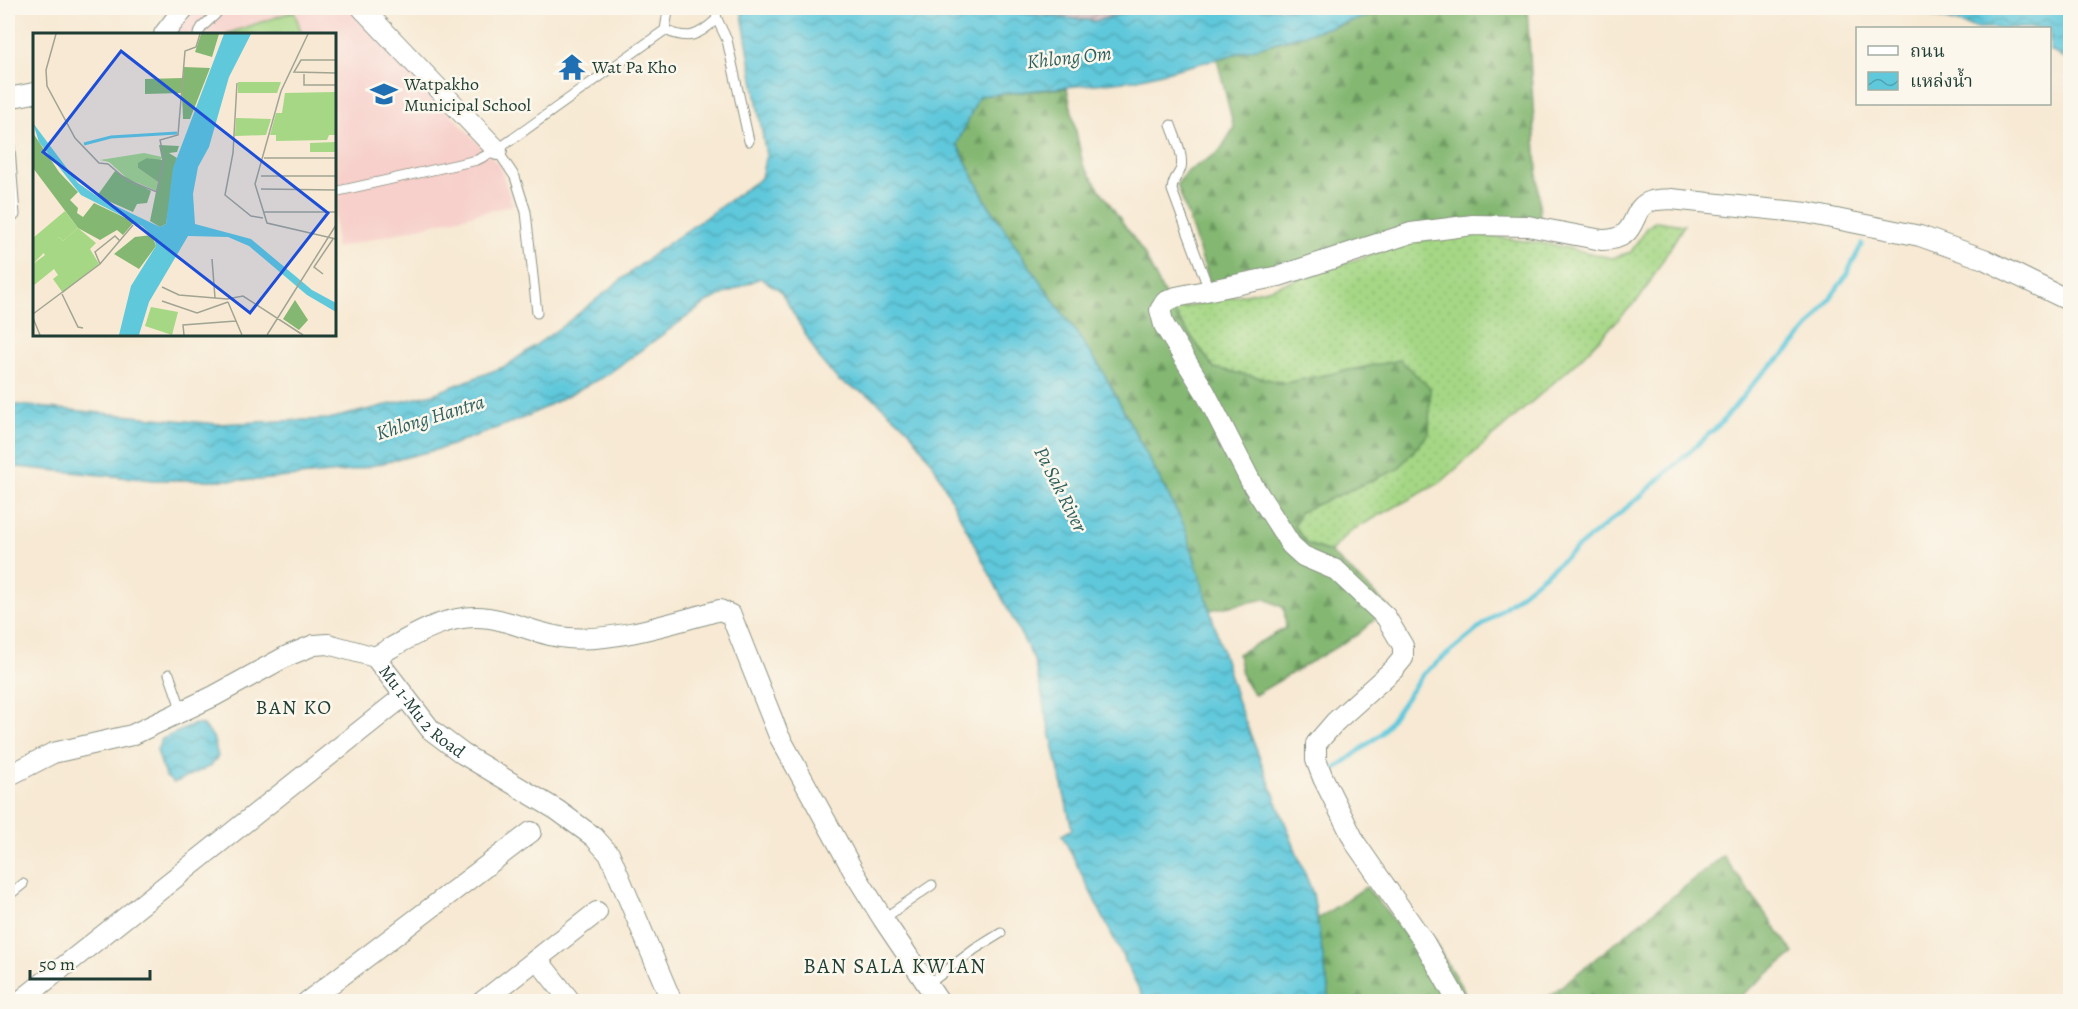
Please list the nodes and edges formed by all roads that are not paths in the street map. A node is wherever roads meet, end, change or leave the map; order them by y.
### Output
1 (184, 8) edge
2 (215, 8) edge
3 (362, 8) edge
4 (673, 8) edge
5 (715, 8) edge
6 (717, 19) junction
7 (665, 30) junction
8 (165, 33) edge
9 (199, 33) edge
10 (33, 93) edge
11 (8, 98) edge
12 (8, 122) edge
13 (1171, 125) dead end
14 (749, 141) dead end
15 (497, 150) junction
16 (336, 192) edge
17 (15, 215) dead end
18 (1209, 290) junction
19 (2070, 301) edge
20 (537, 313) dead end
21 (375, 657) junction
22 (169, 674) dead end
23 (404, 696) junction
24 (183, 711) junction
25 (8, 776) edge
26 (531, 832) dead end
27 (23, 884) dead end
28 (932, 885) dead end
29 (8, 896) edge
30 (597, 912) dead end
31 (883, 919) junction
32 (1001, 933) dead end
33 (537, 959) junction
34 (927, 985) junction
35 (315, 999) edge
36 (19, 1002) edge
37 (482, 1002) edge
38 (571, 1002) edge
39 (672, 1002) edge
40 (939, 1002) edge
41 (1458, 1002) edge

1 - 8 street
2 - 9 lane
3 - 15 street
4 - 7 lane
5 - 6 lane
6 - 7 lane
6 - 14 lane
7 - 15 lane
10 - 11 street
12 - 17 lane
13 - 18 lane
15 - 16 lane
15 - 20 lane
18 - 19 street
18 - 41 street
21 - 23 street, Mu 1-Mu 2 Road
21 - 24 street, Mu 1-Mu 2 Road
21 - 31 street
22 - 24 lane
23 - 36 street
23 - 39 street, Mu 1-Mu 2 Road
24 - 25 street, Mu 1-Mu 2 Road
26 - 35 street
27 - 29 lane
28 - 31 lane
30 - 33 street
31 - 34 street
32 - 34 lane
33 - 37 street
33 - 38 street
34 - 40 street

